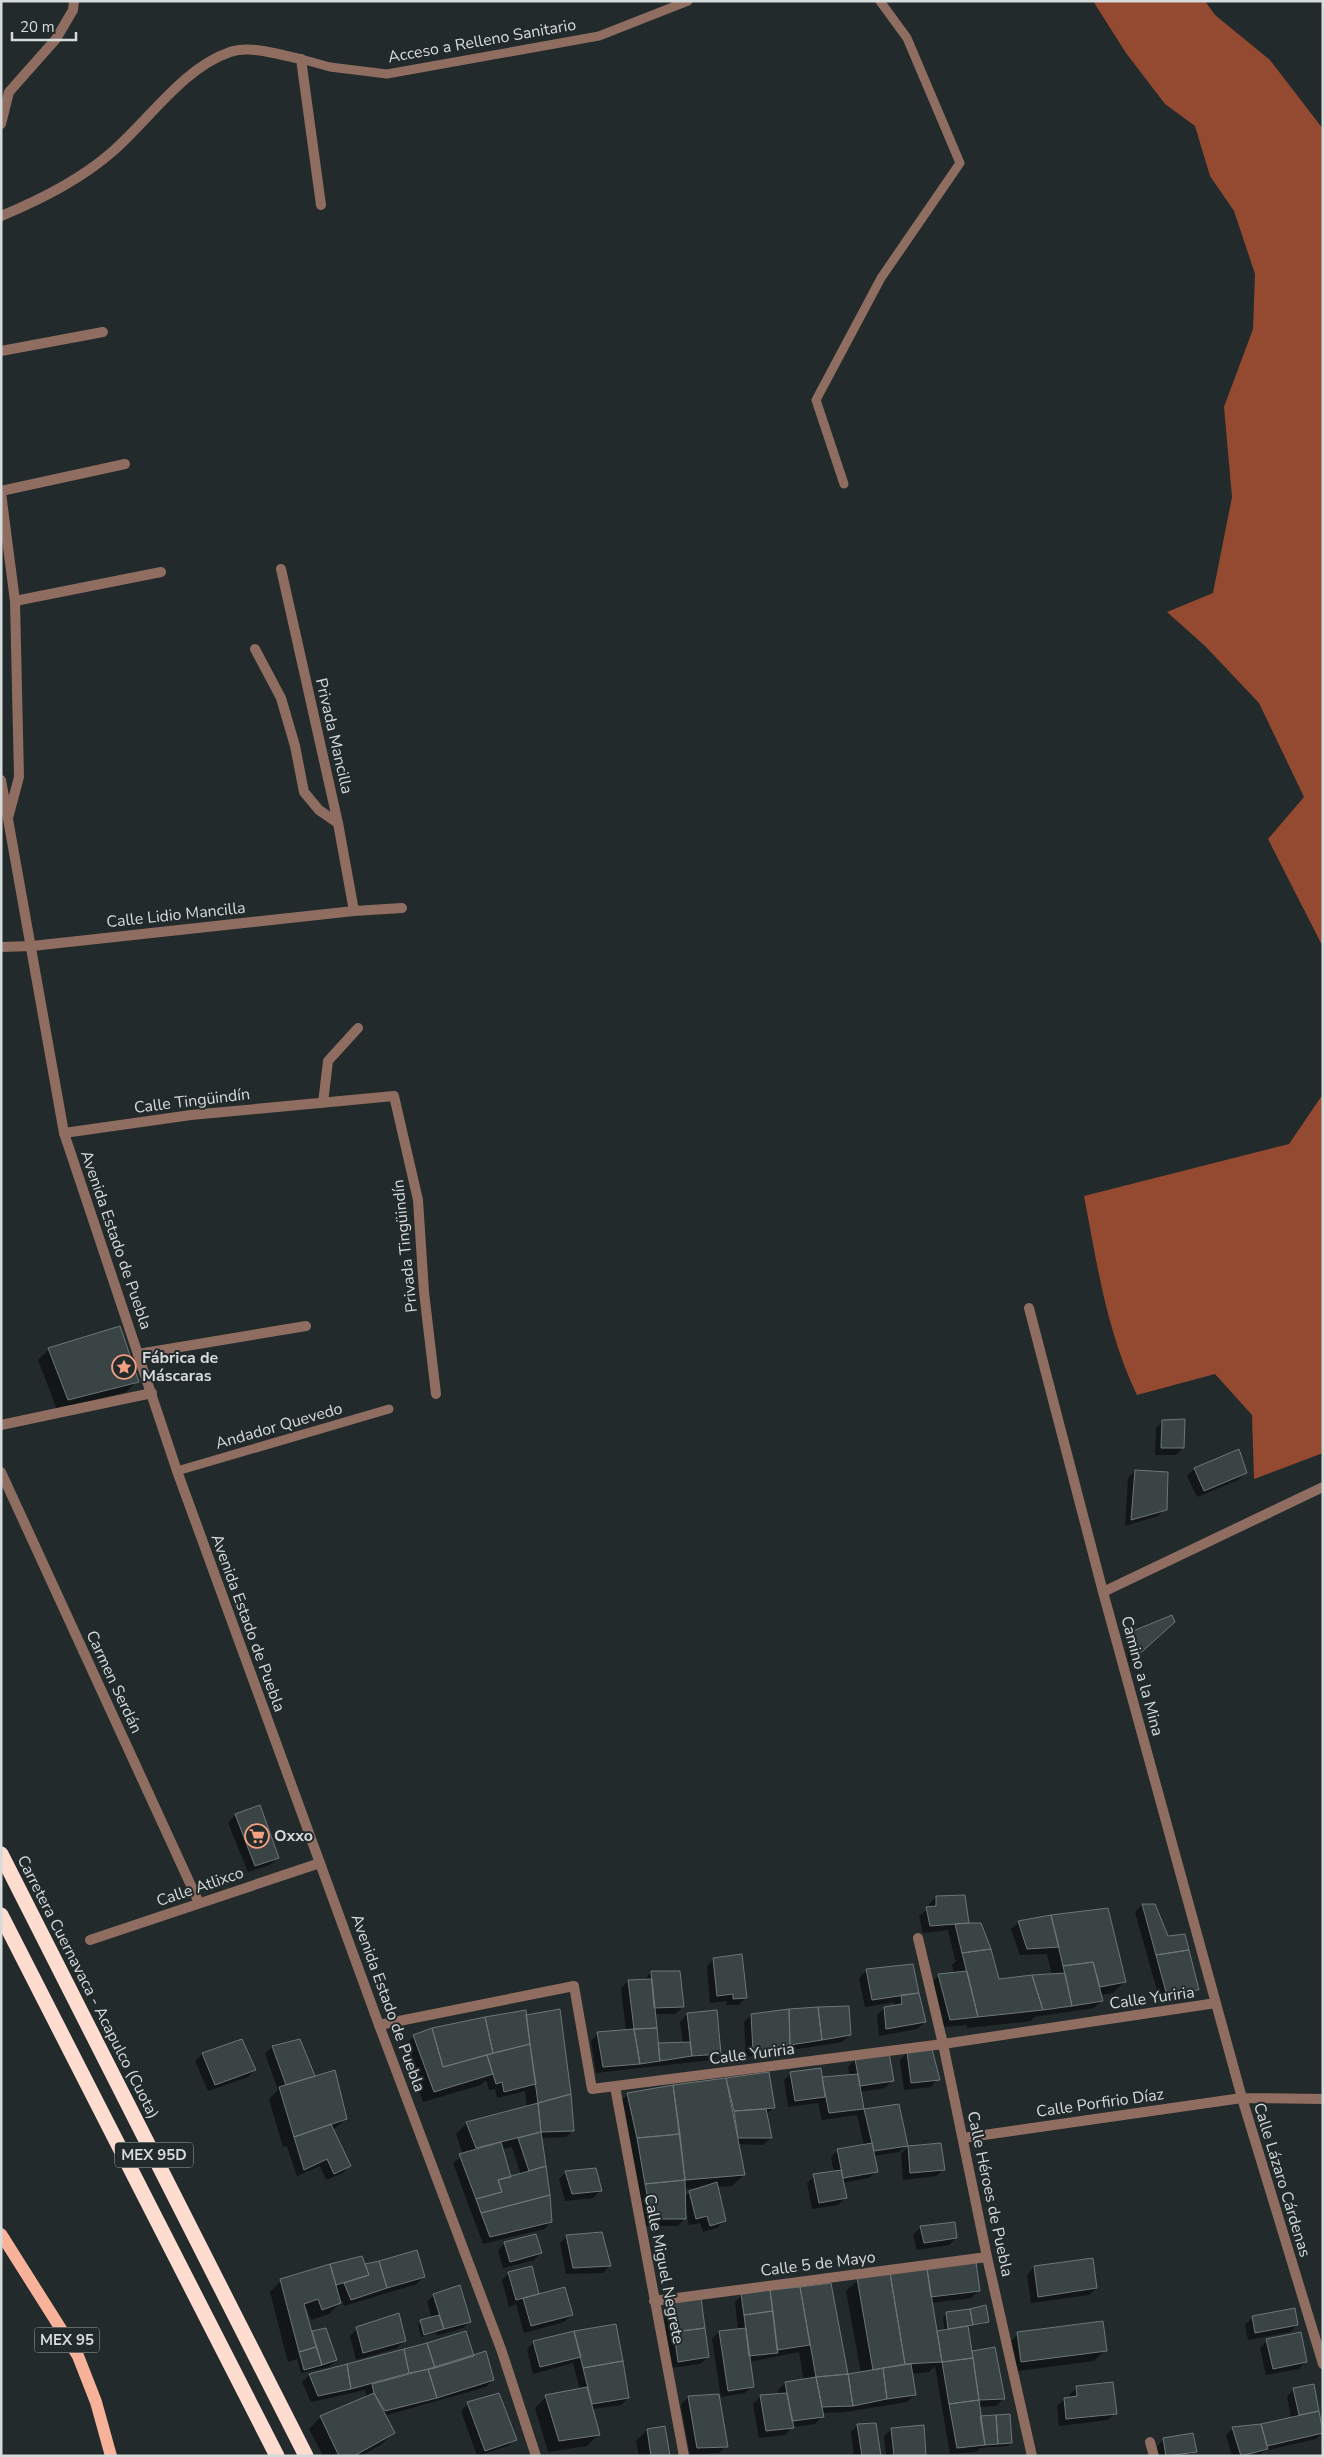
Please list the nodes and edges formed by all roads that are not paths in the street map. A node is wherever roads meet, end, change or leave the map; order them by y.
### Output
1 (74, 1) edge
2 (688, 1) edge
3 (880, 1) edge
4 (301, 59) junction
5 (1, 124) edge
6 (321, 206) dead end
7 (1, 216) edge
8 (103, 332) dead end
9 (1, 351) edge
10 (125, 464) dead end
11 (844, 484) dead end
12 (1, 492) edge
13 (281, 569) dead end
14 (161, 572) dead end
15 (15, 601) junction
16 (255, 649) dead end
17 (1, 780) edge
18 (8, 818) junction
19 (338, 823) junction
20 (402, 908) dead end
21 (354, 911) junction
22 (1, 946) edge
23 (32, 946) junction
24 (358, 1028) dead end
25 (394, 1096) joint
26 (323, 1102) junction
27 (64, 1133) junction
28 (1029, 1308) dead end
29 (306, 1326) dead end
30 (138, 1354) junction
31 (152, 1393) junction
32 (436, 1394) dead end
33 (390, 1409) dead end
34 (1, 1425) edge
35 (177, 1471) junction
36 (1, 1472) edge
37 (1323, 1487) edge
38 (1103, 1592) junction
39 (1, 1854) edge
40 (320, 1863) junction
41 (199, 1903) junction
42 (1, 1915) edge
43 (918, 1938) dead end
44 (90, 1940) dead end
45 (1216, 2004) junction
46 (379, 2025) junction
47 (943, 2044) junction
48 (614, 2087) junction
49 (1242, 2098) junction
50 (1323, 2099) edge
51 (963, 2138) junction
52 (1, 2234) edge
53 (987, 2257) junction
54 (654, 2300) junction
55 (1322, 2360) edge
56 (1150, 2442) dead end
57 (111, 2456) edge
58 (277, 2456) edge
59 (306, 2456) edge
60 (536, 2456) edge
61 (684, 2456) edge
62 (1032, 2456) edge
63 (1154, 2456) edge

1 - 5 street
2 - 4 lane, Acceso a Relleno Sanitario
3 - 11 lane
4 - 6 street
4 - 7 street, Acceso a Relleno Sanitario
8 - 9 street
10 - 12 street
12 - 15 street
13 - 19 street, Privada Mancilla
14 - 15 street
15 - 18 street
16 - 19 street
17 - 18 street, Avenida Estado de Puebla
18 - 23 street, Avenida Estado de Puebla
19 - 21 street, Privada Mancilla
20 - 21 street, Calle Lidio Mancilla
21 - 23 street, Calle Lidio Mancilla
22 - 23 street, Calle Lidio Mancilla
23 - 27 street, Avenida Estado de Puebla
24 - 26 street
25 - 26 street, Calle Tingüindín
25 - 32 street, Privada Tingüindín
26 - 27 street, Calle Tingüindín
27 - 30 street, Avenida Estado de Puebla
28 - 38 street, Camino a la Mina
29 - 30 street
30 - 31 street, Avenida Estado de Puebla
31 - 34 street
31 - 35 street, Avenida Estado de Puebla
33 - 35 lane, Andador Quevedo
35 - 40 street, Avenida Estado de Puebla
36 - 41 street, Carmen Serdán
37 - 38 street
38 - 45 street, Camino a la Mina
39 - 59 highway, Carretera Cuernavaca - Acapulco (Cuota) / MEX 95D
40 - 41 street, Calle Atlixco
40 - 46 street, Avenida Estado de Puebla
41 - 44 street, Calle Atlixco
42 - 58 highway, MEX 95D
43 - 47 street, Calle Héroes de Puebla
45 - 47 street, Calle Yuriria
45 - 49 street, Calle Lázaro Cárdenas
46 - 48 street, Calle Yuriria
46 - 60 street, Avenida Estado de Puebla
47 - 48 street, Calle Yuriria
47 - 51 street, Calle Héroes de Puebla
48 - 54 street, Calle Miguel Negrete
49 - 50 street, Calle Porfirio Díaz
49 - 51 street, Calle Porfirio Díaz
49 - 55 street, Calle Lázaro Cárdenas
51 - 53 street, Calle Héroes de Puebla
52 - 57 main road, MEX 95
53 - 54 street, Calle 5 de Mayo
53 - 62 street, Calle Héroes de Puebla
54 - 61 street, Calle Miguel Negrete
56 - 63 street

